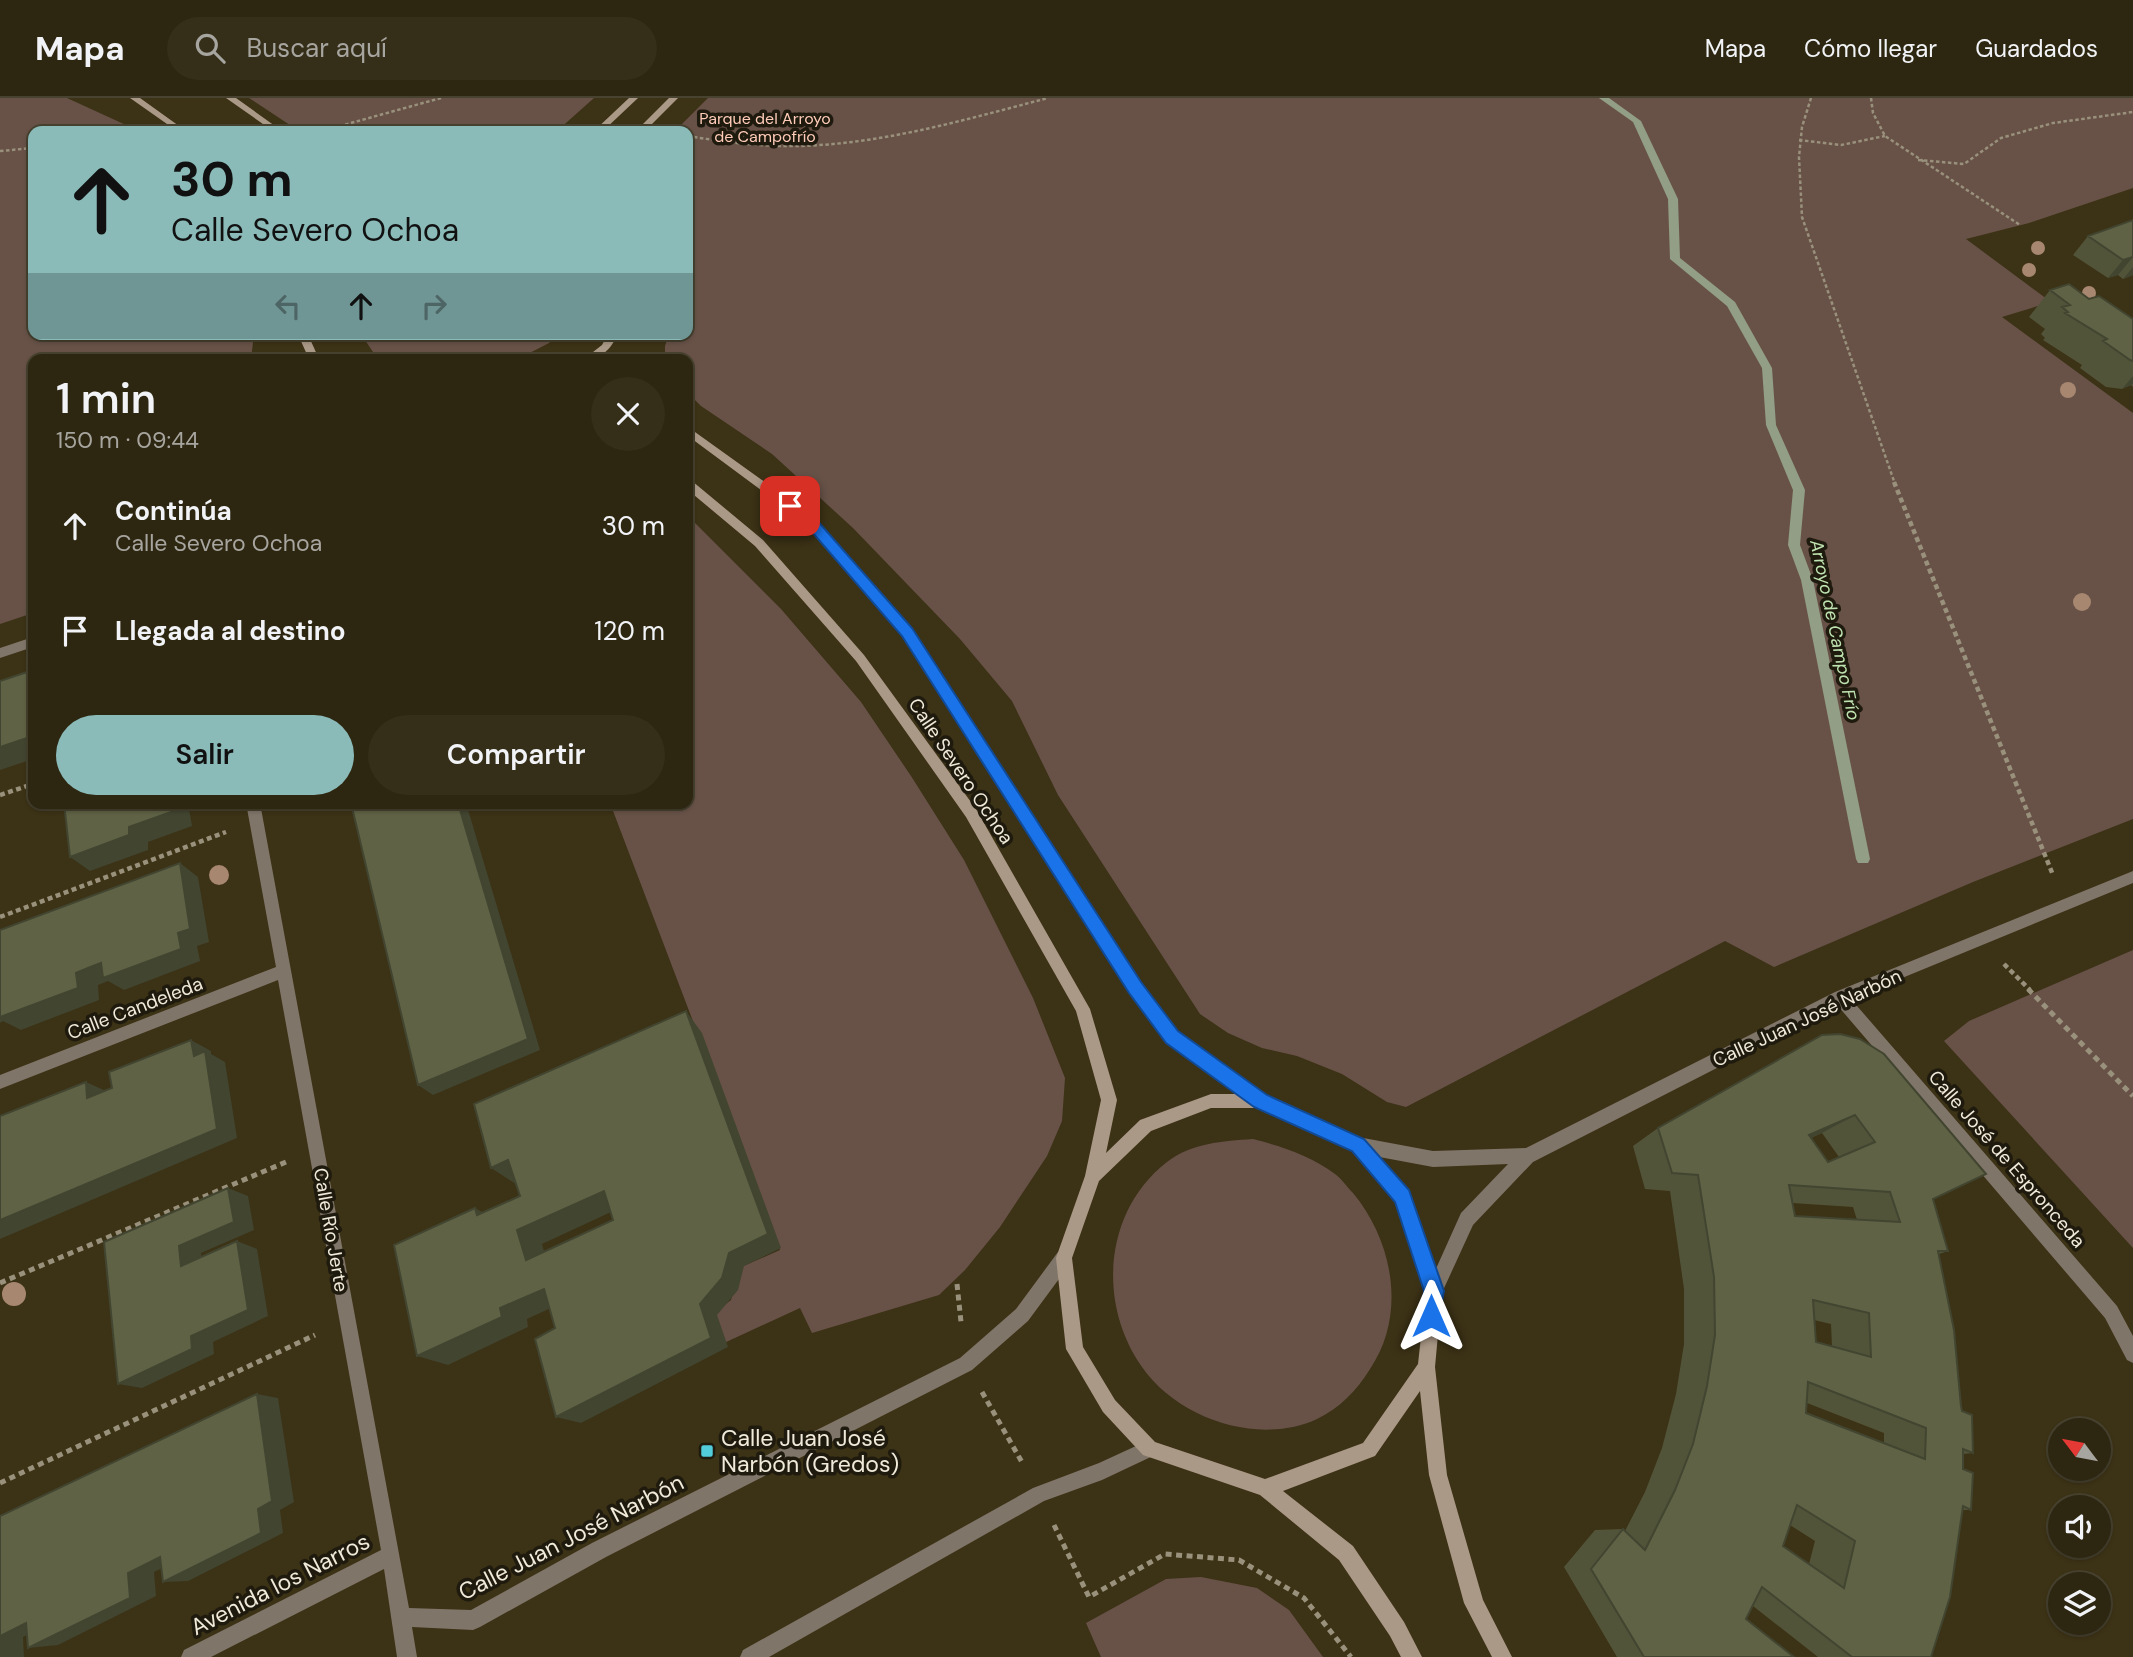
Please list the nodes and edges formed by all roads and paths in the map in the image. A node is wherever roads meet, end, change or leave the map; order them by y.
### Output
1 (134, 98) edge
2 (230, 98) edge
3 (441, 98) edge
4 (634, 98) edge
5 (674, 98) edge
6 (1048, 98) edge
7 (1811, 98) edge
8 (1871, 98) edge
9 (2133, 112) edge
10 (175, 126) edge
11 (271, 126) edge
12 (340, 126) edge
13 (603, 126) edge
14 (645, 126) edge
15 (1885, 136) junction
16 (693, 137) edge
17 (1799, 140) junction
18 (28, 148) edge
19 (0, 150) edge
20 (1918, 160) junction
21 (2020, 225) dead end
22 (610, 340) edge
23 (606, 347) junction
24 (596, 354) edge
25 (611, 354) edge
26 (693, 435) edge
27 (693, 488) edge
28 (28, 644) edge
29 (0, 653) edge
30 (28, 786) edge
31 (0, 795) edge
32 (254, 809) edge
33 (256, 821) junction
34 (2133, 877) edge
35 (2065, 905) junction
36 (0, 916) edge
37 (1980, 940) junction
38 (284, 971) junction
39 (1840, 997) junction
40 (0, 1082) edge
41 (2133, 1096) edge
42 (1261, 1101) junction
43 (1358, 1145) junction
44 (317, 1149) junction
45 (1527, 1156) junction
46 (1093, 1177) junction
47 (1064, 1258) junction
48 (0, 1283) edge
49 (957, 1284) dead end
50 (1434, 1291) junction
51 (348, 1319) junction
52 (2133, 1354) edge
53 (966, 1364) junction
54 (1426, 1367) junction
55 (1149, 1449) junction
56 (0, 1483) edge
57 (1265, 1488) junction
58 (1039, 1494) junction
59 (391, 1555) junction
60 (400, 1617) junction
61 (191, 1657) edge
62 (407, 1657) edge
63 (750, 1657) edge
64 (1351, 1657) edge
65 (1412, 1657) edge
66 (1502, 1657) edge

1 - 10 main road
2 - 11 main road
3 - 12 path
4 - 13 main road
5 - 14 main road
6 - 16 path
7 - 17 path
8 - 15 path
9 - 20 path
15 - 17 path
15 - 20 path
17 - 35 path
18 - 19 path
20 - 21 path
22 - 23 main road
23 - 24 main road
23 - 25 main road
26 - 42 main road, Calle Severo Ochoa
27 - 46 main road, Calle Severo Ochoa
28 - 29 street
30 - 31 path
32 - 33 street, Calle Río Jerte
33 - 36 path
33 - 38 street, Calle Río Jerte
34 - 35 street, Calle Juan José Narbón
35 - 37 street, Calle Juan José Narbón
37 - 39 street, Calle Juan José Narbón
37 - 41 path
38 - 40 street, Calle Candeleda
38 - 44 street, Calle Río Jerte
39 - 45 street, Calle Juan José Narbón
39 - 52 street, Calle José de Espronceda
42 - 43 main road
42 - 46 main road
43 - 45 street, Calle Juan José Narbón
43 - 50 main road
44 - 48 path
44 - 51 street, Calle Río Jerte
45 - 50 street, Calle Juan José Narbón
46 - 47 main road, Calle Severo Ochoa
47 - 53 street, Calle Juan José Narbón
47 - 55 main road
49 - 53 path
50 - 54 main road
51 - 56 path
51 - 59 street, Calle Río Jerte
53 - 58 path
53 - 60 street, Calle Juan José Narbón
54 - 57 main road
54 - 66 main road
55 - 57 main road
55 - 58 street
57 - 65 main road
58 - 63 street
58 - 64 path
59 - 60 street, Calle Río Jerte
59 - 61 street, Avenida los Narros
60 - 62 street, Calle Río Jerte

